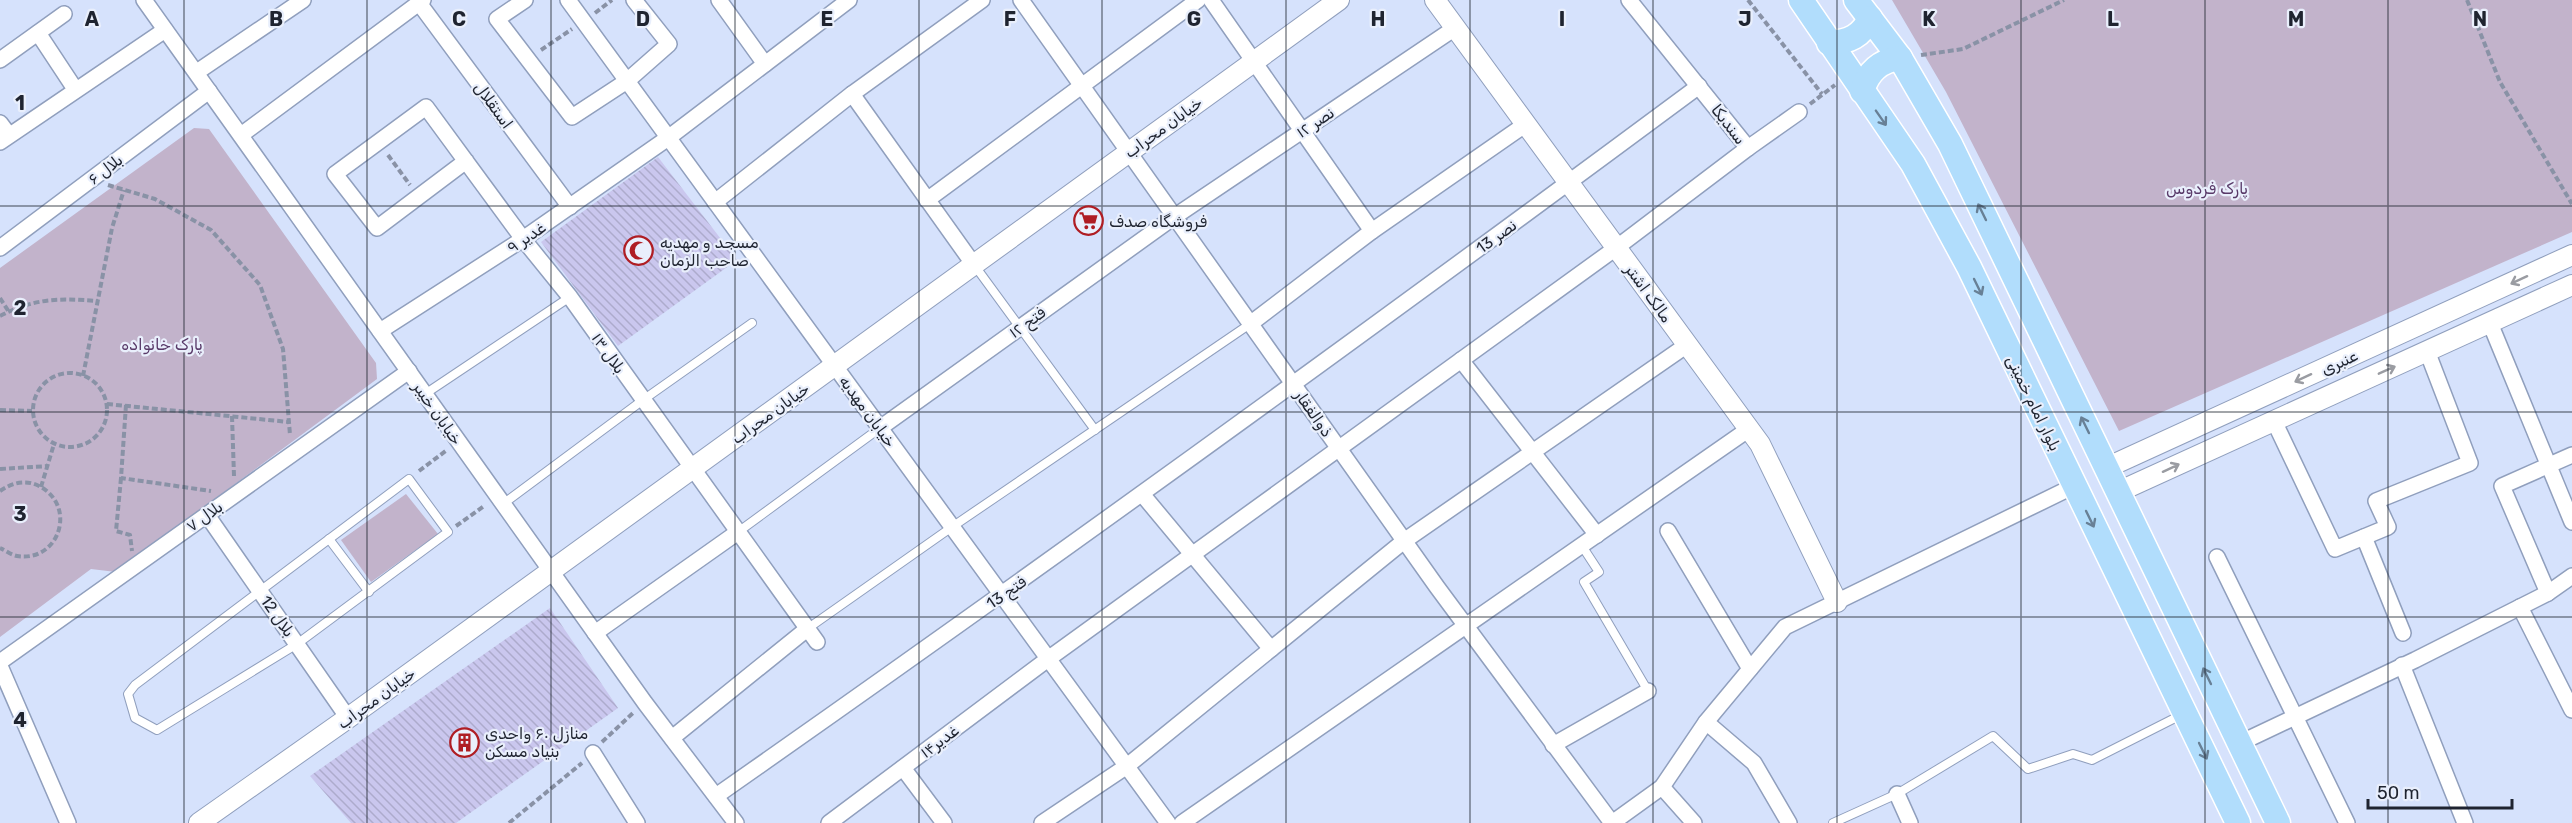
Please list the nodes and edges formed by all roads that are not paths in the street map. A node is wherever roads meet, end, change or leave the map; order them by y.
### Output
1 (144, 0) edge
2 (303, 0) edge
3 (525, 0) edge
4 (568, 0) edge
5 (634, 0) edge
6 (718, 0) edge
7 (849, 0) edge
8 (982, 0) edge
9 (1021, 0) edge
10 (1198, 0) edge
11 (1211, 0) edge
12 (1339, 0) edge
13 (1435, 0) edge
14 (1629, 0) edge
15 (1801, 0) edge
16 (421, 2) edge
17 (1863, 9) edge
18 (64, 14) dead end
19 (1455, 28) junction
20 (165, 30) junction
21 (38, 33) junction
22 (1829, 43) junction
23 (1900, 58) junction
24 (0, 60) edge
25 (1255, 61) junction
26 (765, 64) junction
27 (196, 72) junction
28 (627, 81) junction
29 (1856, 82) junction
30 (1699, 86) junction
31 (1082, 87) junction
32 (75, 89) junction
33 (209, 91) junction
34 (852, 94) junction
35 (1799, 112) road end
36 (1526, 124) junction
37 (1303, 131) junction
38 (3, 133) edge
39 (241, 135) junction
40 (668, 138) junction
41 (1748, 148) junction
42 (1129, 153) junction
43 (466, 161) junction
44 (1569, 183) junction
45 (927, 200) junction
46 (715, 202) junction
47 (570, 207) junction
48 (1174, 217) junction
49 (1372, 231) junction
50 (523, 239) junction
51 (0, 248) edge
52 (1616, 248) junction
53 (2572, 255) edge
54 (974, 265) junction
55 (2572, 285) edge
56 (570, 297) junction
57 (752, 323) dead end
58 (2490, 323) junction
59 (1250, 324) junction
60 (1020, 328) junction
61 (380, 331) junction
62 (1687, 345) junction
63 (2427, 351) junction
64 (1461, 360) junction
65 (835, 366) junction
66 (409, 371) junction
67 (1294, 385) junction
68 (425, 394) junction
69 (643, 400) junction
70 (2274, 421) junction
71 (880, 428) junction
72 (1749, 429) junction
73 (1095, 430) junction
74 (1339, 449) junction
75 (1532, 452) junction
76 (2572, 455) edge
77 (2549, 465) junction
78 (2106, 468) junction
79 (692, 469) junction
80 (2074, 486) junction
81 (2118, 492) junction
82 (1142, 494) junction
83 (501, 500) junction
84 (207, 515) junction
85 (2572, 522) edge
86 (952, 527) junction
87 (1668, 531) dead end
88 (738, 532) junction
89 (1597, 536) junction
90 (2364, 537) junction
91 (329, 539) junction
92 (1404, 541) junction
93 (1582, 546) junction
94 (1193, 555) junction
95 (2217, 557) dead end
96 (551, 571) junction
97 (2572, 576) edge
98 (260, 591) junction
99 (369, 592) junction
100 (2548, 593) junction
101 (1002, 595) junction
102 (1837, 602) junction
103 (2520, 607) junction
104 (1466, 627) junction
105 (807, 629) junction
106 (595, 633) junction
107 (2403, 633) dead end
108 (817, 642) dead end
109 (297, 644) junction
110 (1271, 649) junction
111 (1048, 659) junction
112 (0, 664) edge
113 (2402, 665) junction
114 (1750, 669) junction
115 (1648, 691) joint
116 (2572, 710) edge
117 (2185, 713) junction
118 (2294, 716) junction
119 (348, 718) junction
120 (1706, 722) junction
121 (672, 738) junction
122 (2240, 743) junction
123 (1553, 745) junction
124 (593, 753) dead end
125 (1127, 766) junction
126 (903, 768) junction
127 (1662, 786) junction
128 (1897, 794) junction
129 (716, 796) junction
130 (68, 823) edge
131 (198, 823) edge
132 (637, 823) edge
133 (736, 823) edge
134 (829, 823) edge
135 (944, 823) edge
136 (1042, 823) edge
137 (1168, 823) edge
138 (1182, 823) edge
139 (1612, 823) edge
140 (1694, 823) edge
141 (1789, 823) edge
142 (1833, 823) edge
143 (1910, 823) edge
144 (2238, 823) edge
145 (2278, 823) edge
146 (2347, 823) edge
147 (2465, 823) edge

1 - 20 street, خیابان خیبر
2 - 27 street
3 - 28 street
4 - 28 street, خیابان مهدیه
5 - 28 street
6 - 26 street
7 - 26 street, غدیر ۹
8 - 34 street
9 - 31 street, ذوالفقار
10 - 31 street
11 - 25 street
12 - 25 street, خیابان محراب
13 - 19 street, مالک اشتر
14 - 30 street, سندیکا
15 - 22 main road, بلوار امام خمینی
16 - 39 street
16 - 47 street, استقلال
17 - 22 main road
17 - 23 main road
18 - 21 street
19 - 36 street, مالک اشتر
19 - 37 street, نصر ۱۲
20 - 27 street, خیابان خیبر
20 - 32 street
21 - 24 street
21 - 32 street
22 - 29 main road, بلوار امام خمینی
23 - 29 main road
78 -> 23 main road
25 - 37 street
25 - 42 street, خیابان محراب
26 - 40 street, غدیر ۹
27 - 33 street, خیابان خیبر
28 - 40 street, خیابان مهدیه
29 -> 80 main road, بلوار امام خمینی
30 - 41 street, سندیکا
30 - 44 street, نصر 13
31 - 42 street, ذوالفقار
31 - 45 street
32 - 38 street
33 - 39 street, خیابان خیبر
33 - 51 street, بلال ۶
34 - 45 street
34 - 46 street
35 - 41 street
36 - 44 street, مالک اشتر
36 - 49 street
37 - 48 street, نصر ۱۲
37 - 49 street
39 - 61 street, خیابان خیبر
40 - 46 street, خیابان مهدیه
40 - 47 street, غدیر ۹
41 - 52 street, سندیکا
42 - 48 street, ذوالفقار
42 - 54 street, خیابان محراب
43 - 43 street, بلال ۱۳
43 - 50 street, بلال ۱۳
44 - 52 street, مالک اشتر
44 - 67 street, نصر 13
45 - 54 street
46 - 65 street, خیابان مهدیه
47 - 50 street, غدیر ۹
48 - 59 street, ذوالفقار
48 - 60 street, فتح ۱۲
49 - 59 street
50 - 56 street, بلال ۱۳
50 - 61 street, غدیر ۹
52 - 62 street, مالک اشتر
52 - 64 street, سندیکا
53 -> 78 street, عنبری
54 - 60 lane
54 - 65 street, خیابان محراب
55 - 58 street, عنبری
56 - 68 lane
56 - 69 street, بلال ۱۳
57 - 69 lane
58 - 63 street, عنبری
58 - 77 street
59 - 67 street, ذوالفقار
59 - 73 lane
60 - 71 street, فتح ۱۲
60 - 73 lane
61 - 66 street, خیابان خیبر
62 - 72 street, مالک اشتر
62 - 75 street
70 -> 63 street, عنبری
63 - 90 street
64 - 74 street, سندیکا
64 - 75 street
65 - 71 street, خیابان مهدیه
65 - 79 street, خیابان محراب
66 - 68 street, خیابان خیبر
66 - 84 street, بلال ۷
67 - 74 street, ذوالفقار
67 - 82 street, فتح 13
68 - 83 street, خیابان خیبر
69 - 79 street, بلال ۱۳
69 - 83 lane
81 -> 70 street, عنبری
70 - 90 street
71 - 86 street, خیابان مهدیه
71 - 88 lane
72 - 89 street
72 - 102 street, مالک اشتر
73 - 86 lane
74 - 92 street, ذوالفقار
74 - 94 street, غدیر۱۴
75 - 89 street
75 - 92 street
76 - 77 street
77 - 85 street
77 - 100 street
78 - 81 main road
79 - 88 street, بلال ۱۳
79 - 96 street, خیابان محراب
80 - 102 street
80 -> 117 main road, بلوار امام خمینی
122 -> 81 main road
82 - 94 street
82 - 101 street, فتح 13
83 - 96 street, خیابان خیبر
84 - 98 street, بلال 12
84 - 112 street, بلال ۷
86 - 101 street, خیابان مهدیه
86 - 105 lane
87 - 114 street
88 - 105 street, بلال ۱۳
88 - 106 street
89 - 93 street
90 - 107 street
91 - 98 lane
91 - 99 lane
91 - 99 lane
92 - 104 street, ذوالفقار
92 - 110 street
93 - 104 street
93 - 115 lane
94 - 110 street
94 - 111 street, غدیر۱۴
95 - 118 street
96 - 106 street, خیابان خیبر
96 - 119 street, خیابان محراب
97 - 100 street
98 - 109 street, بلال 12
98 - 109 lane
99 - 109 lane
100 - 103 street
101 - 111 street, خیابان مهدیه
101 - 129 street, فتح 13
102 - 114 street
103 - 113 street
103 - 116 street
104 - 123 street, ذوالفقار
104 - 138 street
105 - 108 street, بلال ۱۳
105 - 121 street
106 - 121 street, خیابان خیبر
109 - 119 street, بلال 12
110 - 125 street
111 - 125 street, خیابان مهدیه
111 - 126 street, غدیر۱۴
112 - 130 street
113 - 118 street
113 - 147 street
114 - 120 street
115 - 123 street
117 - 128 lane
117 -> 144 main road, بلوار امام خمینی
118 - 122 street
118 - 146 street
119 - 131 street, خیابان محراب
120 - 127 street
120 - 141 street
121 - 129 street, خیابان خیبر
122 - 145 main road
123 - 139 street, ذوالفقار
124 - 132 street
125 - 136 street
125 - 137 street, خیابان مهدیه
126 - 134 street, غدیر۱۴
126 - 135 street
127 - 139 street
127 - 140 street
128 - 142 lane
128 - 143 street
129 - 133 street, خیابان خیبر

